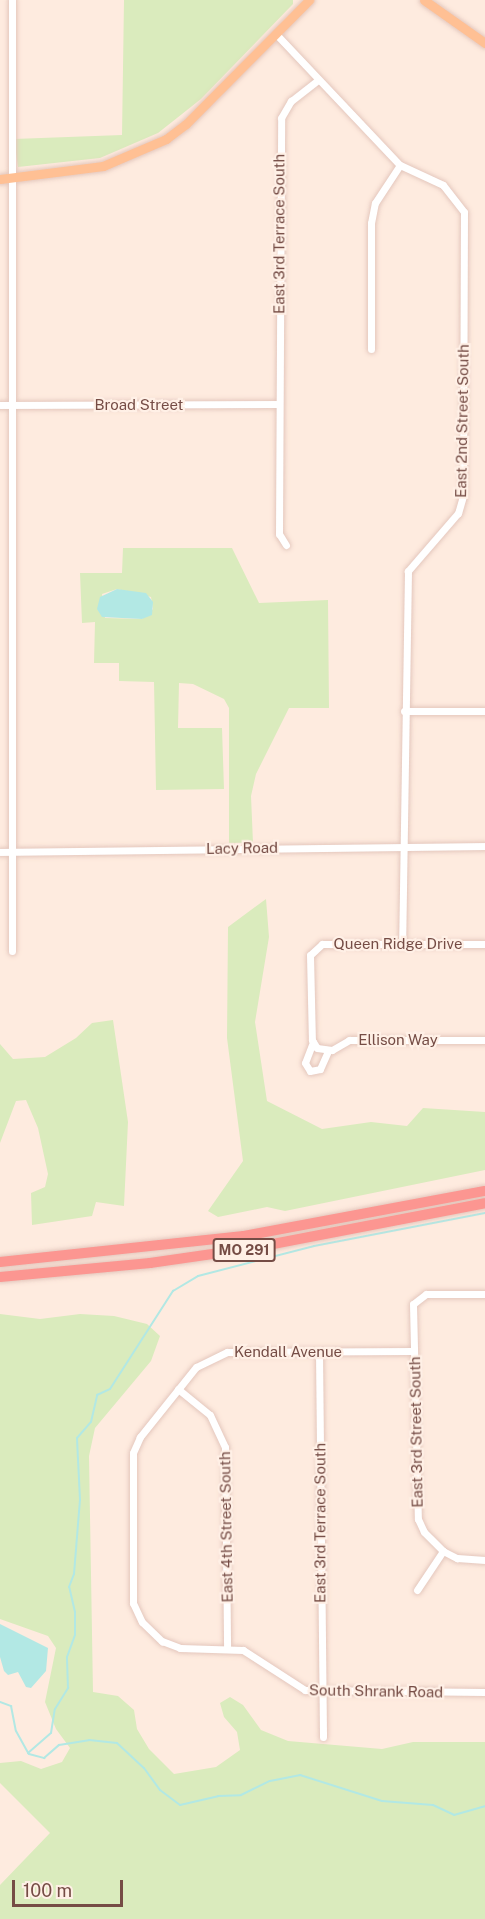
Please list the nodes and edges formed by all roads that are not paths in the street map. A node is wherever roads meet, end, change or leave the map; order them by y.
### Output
1 (12, 0) edge
2 (309, 0) edge
3 (424, 0) edge
4 (276, 34) junction
5 (485, 43) edge
6 (318, 80) junction
7 (400, 165) junction
8 (10, 178) junction
9 (0, 179) edge
10 (371, 349) dead end
11 (278, 404) junction
12 (0, 405) edge
13 (10, 405) junction
14 (286, 545) dead end
15 (404, 711) junction
16 (485, 711) edge
17 (485, 846) edge
18 (402, 847) junction
19 (0, 852) edge
20 (11, 852) junction
21 (485, 944) edge
22 (402, 945) junction
23 (12, 951) dead end
24 (485, 1040) edge
25 (314, 1044) junction
26 (328, 1051) junction
27 (485, 1191) edge
28 (485, 1203) edge
29 (0, 1262) edge
30 (0, 1277) edge
31 (485, 1294) edge
32 (414, 1351) junction
33 (319, 1352) junction
34 (178, 1389) junction
35 (443, 1551) junction
36 (485, 1560) edge
37 (417, 1590) dead end
38 (144, 1624) joint
39 (227, 1648) junction
40 (485, 1692) edge
41 (322, 1693) junction
42 (323, 1737) dead end

1 - 8 street
2 - 4 main road
3 - 5 main road
4 - 6 street, East 2nd Street South
4 - 8 main road
6 - 7 street, East 2nd Street South
6 - 11 street, East 3rd Terrace South
7 - 10 street
7 - 15 street, East 2nd Street South
8 - 9 main road
8 - 13 street
11 - 13 street, Broad Street
11 - 14 street, East 3rd Terrace South
12 - 13 street, Broad Street
13 - 20 street
15 - 16 street
15 - 18 street, East 2nd Street South
17 - 18 street, Lacy Road
18 - 20 street, Lacy Road
18 - 22 street, East 2nd Street South
19 - 20 street, Lacy Road
20 - 23 street
21 - 22 street, Queen Ridge Drive
22 - 25 street, Queen Ridge Drive
24 - 26 street, Ellison Way
25 - 26 street
25 - 26 street
27 - 29 highway, MO 291
28 - 30 highway, MO 291
31 - 32 street, East 3rd Street South
32 - 33 street, Kendall Avenue
32 - 35 street, East 3rd Street South
33 - 34 street, Kendall Avenue
33 - 41 street, East 3rd Terrace South
34 - 38 street, Kendall Avenue
34 - 39 street, East 4th Street South
35 - 36 street
35 - 37 street
38 - 39 street, South Shrank Road
39 - 41 street, South Shrank Road
40 - 41 street, South Shrank Road
41 - 42 street, East 3rd Terrace South

